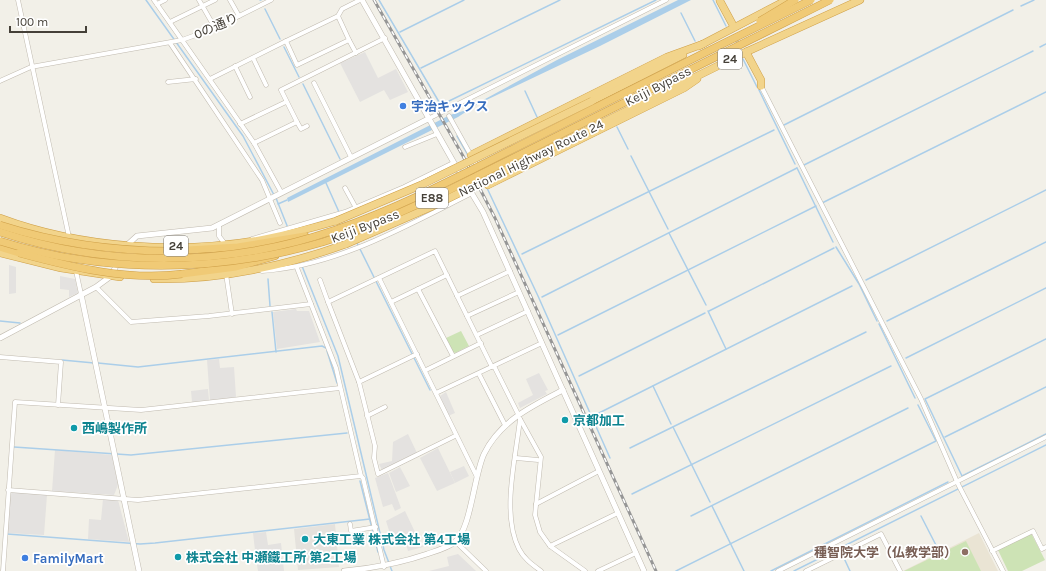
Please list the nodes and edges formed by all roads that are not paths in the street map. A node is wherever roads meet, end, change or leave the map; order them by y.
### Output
1 (18, 0) edge
2 (165, 0) edge
3 (199, 0) edge
4 (215, 0) edge
5 (230, 0) edge
6 (271, 0) edge
7 (361, 0) edge
8 (666, 0) edge
9 (720, 0) edge
10 (787, 0) edge
11 (795, 0) edge
12 (811, 0) edge
13 (832, 0) edge
14 (860, 0) edge
15 (155, 2) edge
16 (202, 6) junction
17 (239, 16) junction
18 (338, 16) junction
19 (170, 22) junction
20 (731, 26) junction
21 (215, 28) junction
22 (385, 38) junction
23 (180, 40) junction
24 (349, 40) junction
25 (286, 41) junction
26 (171, 42) junction
27 (703, 44) junction
28 (706, 52) junction
29 (356, 53) junction
30 (746, 55) junction
31 (253, 58) junction
32 (235, 66) junction
33 (716, 66) junction
34 (31, 67) junction
35 (196, 79) junction
36 (210, 79) junction
37 (0, 81) edge
38 (168, 82) dead end
39 (314, 83) dead end
40 (266, 85) dead end
41 (761, 86) joint
42 (250, 97) dead end
43 (286, 102) junction
44 (449, 116) dead end
45 (428, 119) junction
46 (297, 122) junction
47 (240, 124) junction
48 (306, 126) dead end
49 (437, 133) junction
50 (254, 143) junction
51 (405, 147) dead end
52 (471, 155) junction
53 (351, 157) junction
54 (453, 163) junction
55 (488, 185) joint
56 (345, 188) dead end
57 (280, 193) junction
58 (472, 193) junction
59 (270, 198) junction
60 (356, 208) junction
61 (0, 218) edge
62 (336, 218) junction
63 (280, 223) dead end
64 (219, 224) junction
65 (0, 225) edge
66 (348, 225) junction
67 (294, 230) junction
68 (0, 232) edge
69 (69, 237) junction
70 (0, 241) edge
71 (242, 242) junction
72 (127, 244) junction
73 (225, 244) junction
74 (0, 247) edge
75 (292, 251) junction
76 (0, 253) edge
77 (300, 263) junction
78 (76, 271) junction
79 (510, 271) junction
80 (226, 273) junction
81 (447, 274) junction
82 (111, 276) junction
83 (379, 278) junction
84 (320, 280) dead end
85 (96, 287) junction
86 (418, 289) junction
87 (519, 292) junction
88 (81, 294) junction
89 (457, 296) junction
90 (328, 302) junction
91 (391, 302) junction
92 (311, 304) junction
93 (528, 311) junction
94 (232, 314) junction
95 (467, 316) junction
96 (477, 335) junction
97 (0, 338) edge
98 (481, 343) junction
99 (542, 343) junction
100 (417, 354) junction
101 (453, 356) junction
102 (0, 358) edge
103 (493, 366) junction
104 (426, 370) junction
105 (479, 374) junction
106 (359, 382) junction
107 (340, 388) junction
108 (563, 390) junction
109 (436, 393) junction
110 (58, 405) junction
111 (385, 407) dead end
112 (105, 409) junction
113 (520, 415) junction
114 (367, 416) junction
115 (505, 425) junction
116 (455, 436) junction
117 (1046, 436) edge
118 (516, 458) junction
119 (538, 460) dead end
120 (599, 471) junction
121 (361, 476) junction
122 (477, 477) junction
123 (958, 482) junction
124 (8, 490) junction
125 (124, 498) junction
126 (536, 504) junction
127 (618, 513) junction
128 (350, 524) dead end
129 (373, 526) junction
130 (456, 542) junction
131 (550, 546) junction
132 (1046, 547) edge
133 (992, 551) junction
134 (636, 553) junction
135 (385, 567) junction
136 (3, 571) edge
137 (139, 571) edge
138 (344, 571) edge
139 (486, 571) edge
140 (541, 571) edge
141 (585, 571) edge
142 (598, 571) edge
143 (644, 571) edge
144 (778, 571) edge
145 (806, 571) edge
146 (900, 571) edge
147 (1003, 571) edge

1 - 34 street
2 - 15 street
3 - 16 street
4 - 16 street
5 - 17 street
6 - 17 street, 0の通り
7 - 18 street
7 - 22 street
8 - 45 street
9 - 20 highway
10 - 20 highway, National Highway Route 24 / 24
11 - 28 highway, bridge
12 - 28 highway, Keiji Bypass / E88, bridge
13 - 75 highway, Keiji Bypass / E88, bridge
14 - 30 highway, National Highway Route 24 / 24
15 - 19 street
16 - 19 street
16 - 21 street
17 - 21 street, 0の通り
18 - 24 street
18 - 25 street
19 - 23 street
20 - 27 highway, National Highway Route 24 / 24
21 - 23 street, 0の通り
22 - 29 street
22 - 45 street
23 - 26 street, 0の通り
23 - 36 street
24 - 25 street
24 - 29 street
25 - 31 street
26 - 34 street, 0の通り
26 - 35 street
27 - 52 highway
27 - 62 highway, National Highway Route 24 / 24, bridge
28 - 66 highway, Keiji Bypass / E88, bridge
29 - 43 street
30 - 33 highway, National Highway Route 24 / 24
30 - 41 highway
31 - 32 street
31 - 40 street
32 - 36 street
32 - 42 street
33 - 55 highway
33 - 77 highway, National Highway Route 24 / 24, bridge
34 - 37 street, 0の通り
34 - 69 street
35 - 38 street
35 - 59 street
36 - 47 street
39 - 53 street
41 - 123 street
43 - 46 street
43 - 47 street
44 - 52 street
45 - 49 street
45 - 53 street
46 - 48 street
46 - 50 street
47 - 50 street
49 - 51 street
49 - 54 street
50 - 57 street
52 - 55 street
53 - 57 street
54 - 58 street
54 - 60 street
56 - 60 street
57 - 59 street
58 - 77 street
58 - 79 street
59 - 63 street
59 - 64 street
60 - 62 street
61 - 69 highway, National Highway Route 24 / 24
62 - 67 highway, National Highway Route 24 / 24
64 - 72 street
64 - 73 street
65 - 66 highway, bridge
66 - 68 highway, Keiji Bypass / E88, bridge
67 - 71 highway, National Highway Route 24 / 24
67 - 71 street
69 - 72 highway, National Highway Route 24 / 24
70 - 75 highway, Keiji Bypass / E88, bridge
71 - 73 highway, National Highway Route 24 / 24
72 - 73 highway, National Highway Route 24 / 24
72 - 82 street
74 - 75 highway, bridge
76 - 78 highway, National Highway Route 24 / 24
77 - 80 highway, National Highway Route 24 / 24
77 - 92 street
78 - 82 highway, National Highway Route 24 / 24
78 - 88 street
79 - 87 street
79 - 89 street
80 - 82 highway, National Highway Route 24 / 24
80 - 94 street
81 - 83 street
81 - 86 street
81 - 89 street
82 - 85 street
83 - 90 street
83 - 91 street
84 - 90 street
85 - 88 street
85 - 94 street
86 - 91 street
86 - 101 street
87 - 93 street
87 - 95 street
88 - 97 street
88 - 112 street
89 - 95 street
90 - 106 street
91 - 100 street
92 - 94 street
92 - 107 street
93 - 96 street
93 - 99 street
95 - 96 street
96 - 98 street
98 - 101 street
98 - 103 street
99 - 103 street
99 - 108 street
100 - 104 street
100 - 106 street
101 - 104 street
102 - 110 street
103 - 105 street
103 - 113 street
104 - 109 street
105 - 109 street
105 - 115 street
106 - 114 street
107 - 112 street
107 - 121 street
108 - 113 street
108 - 120 street
109 - 116 street
110 - 112 street
110 - 124 street
111 - 114 street
112 - 125 street
113 - 115 street
113 - 118 street
113 - 126 street
114 - 116 street
115 - 122 street
116 - 122 street
117 - 123 street
118 - 119 street
118 - 140 street
120 - 126 street
120 - 127 street
121 - 125 street
121 - 129 street
122 - 130 street
123 - 133 street
123 - 144 street
124 - 125 street
124 - 136 street
125 - 137 street
126 - 131 street
127 - 131 street
127 - 134 street
128 - 129 street
129 - 135 street
130 - 135 street
130 - 139 street
131 - 141 street
132 - 133 street
133 - 147 street
134 - 142 street
134 - 143 street
135 - 138 street
145 - 146 street

